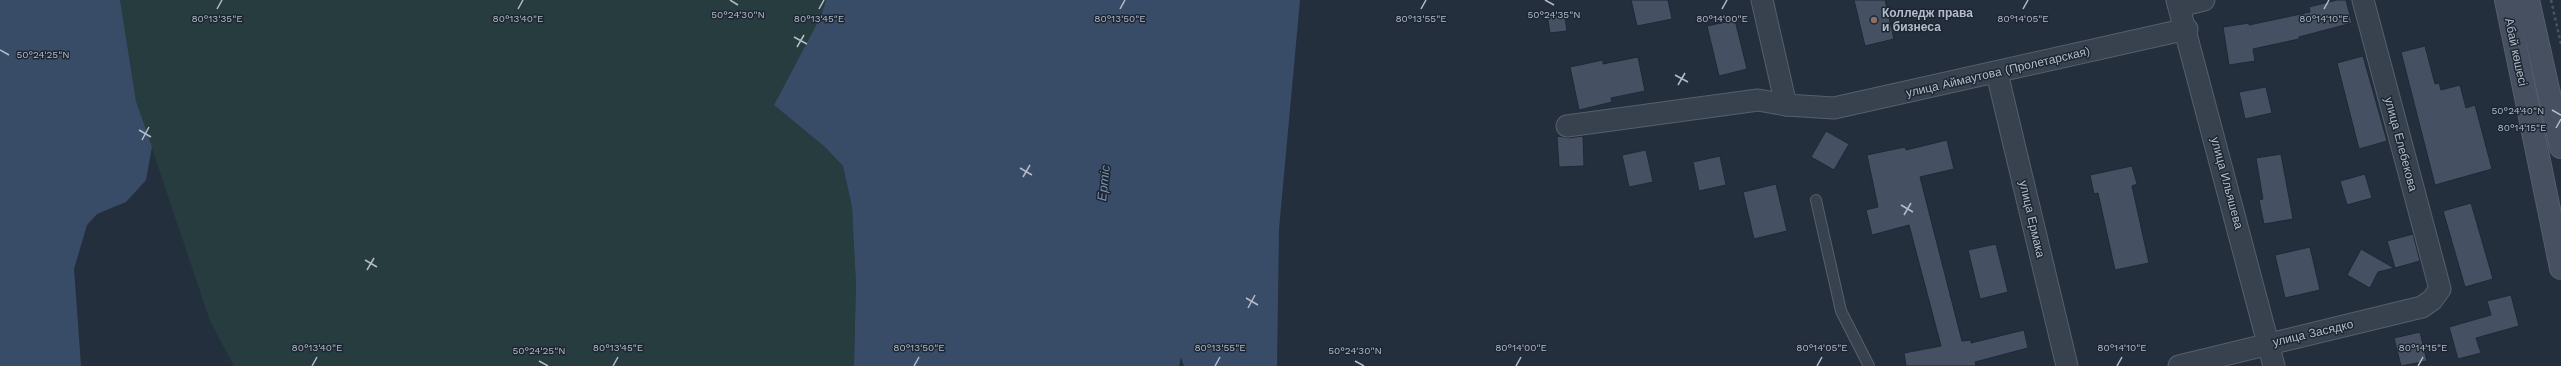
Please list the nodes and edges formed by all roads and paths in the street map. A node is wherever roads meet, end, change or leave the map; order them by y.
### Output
1 (1762, 0) edge
2 (2204, 0) edge
3 (2363, 0) edge
4 (2506, 0) edge
5 (2528, 0) edge
6 (2552, 0) edge
7 (2178, 3) edge
8 (2187, 29) junction
9 (2561, 44) edge
10 (1997, 73) junction
11 (1786, 105) junction
12 (1567, 126) dead end
13 (2561, 147) edge
14 (1816, 200) dead end
15 (2561, 268) edge
16 (2440, 289) joint
17 (2269, 343) junction
18 (1869, 366) edge
19 (2067, 366) edge
20 (2180, 366) edge
21 (2274, 366) edge

1 - 11 street
2 - 7 street
3 - 16 street, улица Елебекова
4 - 15 main road, Абай көшесі
5 - 13 main road, Абай көшесі
6 - 9 path
7 - 8 street, улица Ильяшева
8 - 10 street, улица Аймаутова (Пролетарская)
8 - 17 street, улица Ильяшева
10 - 11 street, улица Аймаутова (Пролетарская)
10 - 19 street, улица Ермака
11 - 12 street, улица Аймаутова (Пролетарская)
14 - 18 lane
16 - 17 street, улица Засядко
17 - 20 street, улица Засядко
17 - 21 street, улица Ильяшева

